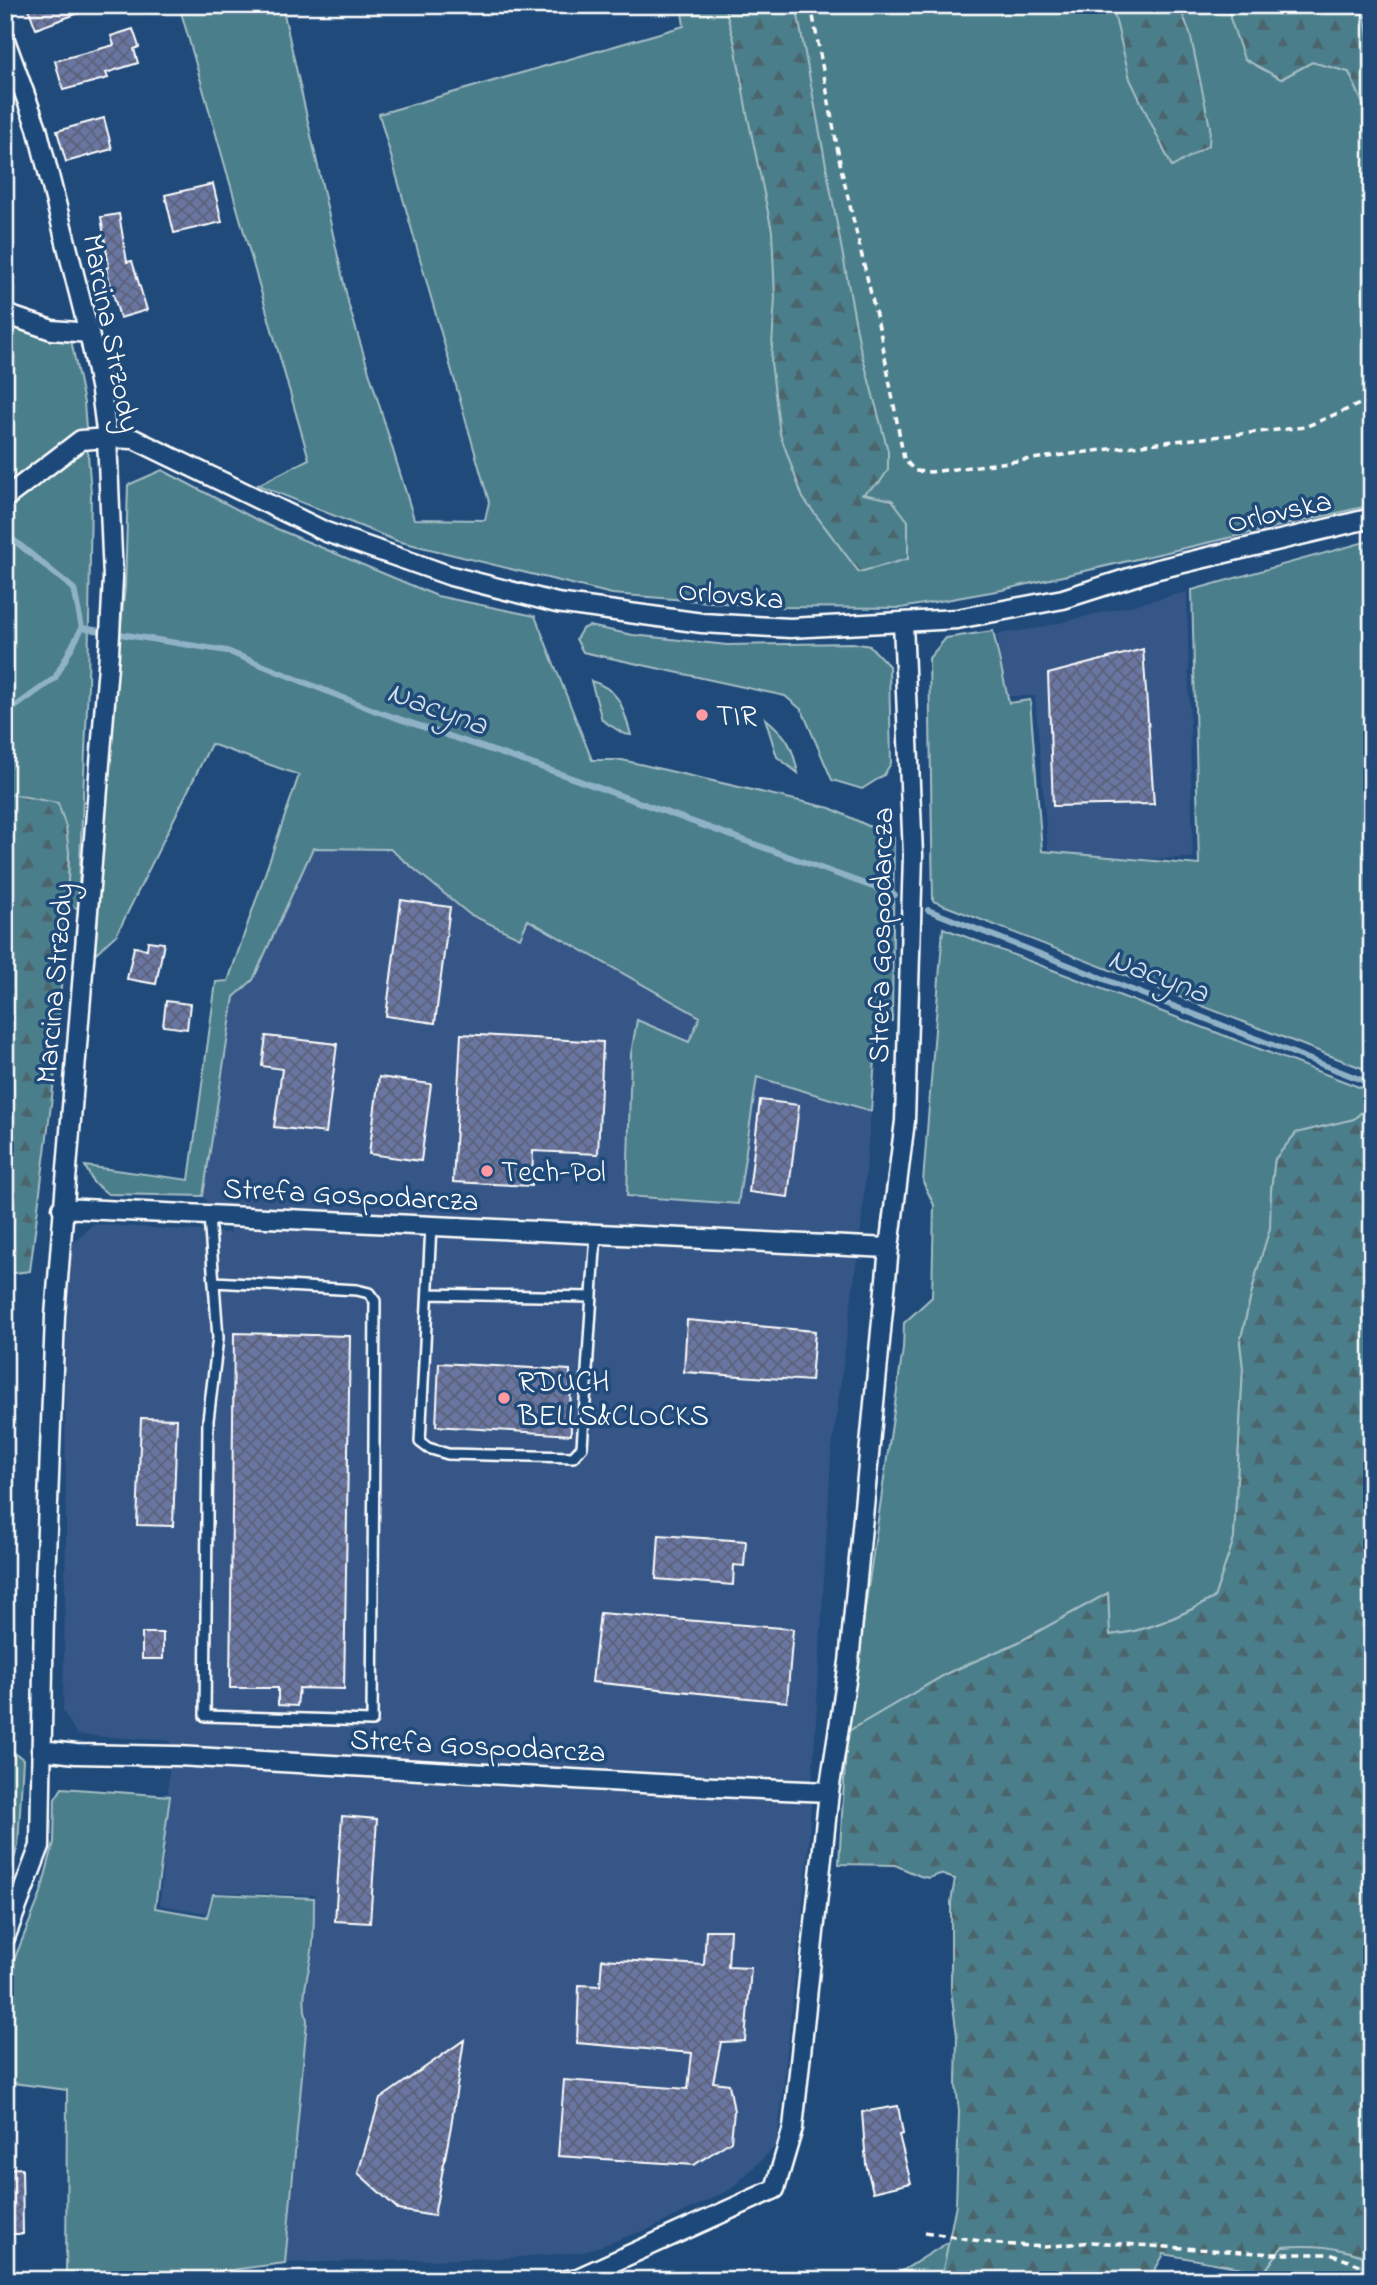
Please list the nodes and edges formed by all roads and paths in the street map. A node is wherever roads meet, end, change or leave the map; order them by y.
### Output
1 (811, 5) edge
2 (5, 40) edge
3 (5, 314) edge
4 (89, 333) junction
5 (1372, 399) edge
6 (107, 438) junction
7 (5, 498) edge
8 (1372, 518) edge
9 (903, 623) junction
10 (62, 1208) junction
11 (209, 1216) junction
12 (431, 1226) junction
13 (596, 1234) junction
14 (889, 1248) junction
15 (214, 1282) junction
16 (428, 1294) junction
17 (592, 1297) junction
18 (41, 1750) junction
19 (829, 1791) junction
20 (5, 1938) edge
21 (925, 2232) dead end
22 (1372, 2270) edge
23 (565, 2280) edge

1 - 5 path
2 - 4 street, Marcina Strzody
3 - 4 street
4 - 6 street, Marcina Strzody
6 - 7 street, Orlovska
6 - 9 street, Orlovska
6 - 10 street, Marcina Strzody
8 - 9 street, Orlovska
9 - 14 street, Strefa Gospodarcza
10 - 11 street, Strefa Gospodarcza
10 - 18 street, Marcina Strzody
11 - 12 street, Strefa Gospodarcza
11 - 15 lane
12 - 13 street, Strefa Gospodarcza
12 - 16 lane
13 - 14 street, Strefa Gospodarcza
13 - 17 lane
14 - 19 street, Strefa Gospodarcza
15 - 15 lane
16 - 17 lane
16 - 17 lane
18 - 19 street, Strefa Gospodarcza
18 - 20 street, Marcina Strzody
19 - 23 street, Strefa Gospodarcza
21 - 22 path

